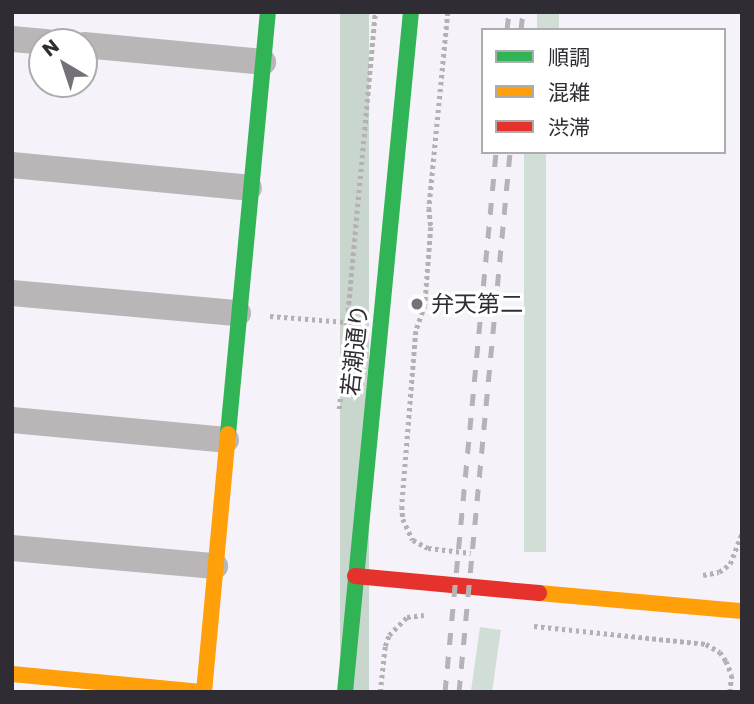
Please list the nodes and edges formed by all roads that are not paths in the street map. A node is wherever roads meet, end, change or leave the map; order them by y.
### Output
1 (268, 12) edge
2 (411, 12) edge
3 (98, 46) edge
4 (263, 62) junction
5 (12, 165) edge
6 (249, 188) junction
7 (12, 293) edge
8 (238, 313) junction
9 (12, 420) edge
10 (226, 440) junction
11 (12, 548) edge
12 (215, 566) junction
13 (355, 576) junction
14 (742, 611) edge
15 (12, 674) edge
16 (345, 692) edge

1 - 4 street
2 - 13 street, 若潮通り
3 - 4 street
4 - 6 street
5 - 6 street
6 - 8 street
7 - 8 street
8 - 10 street
9 - 10 street
10 - 12 street
11 - 12 street
12 - 15 street
13 - 14 street
13 - 16 street, 若潮通り

